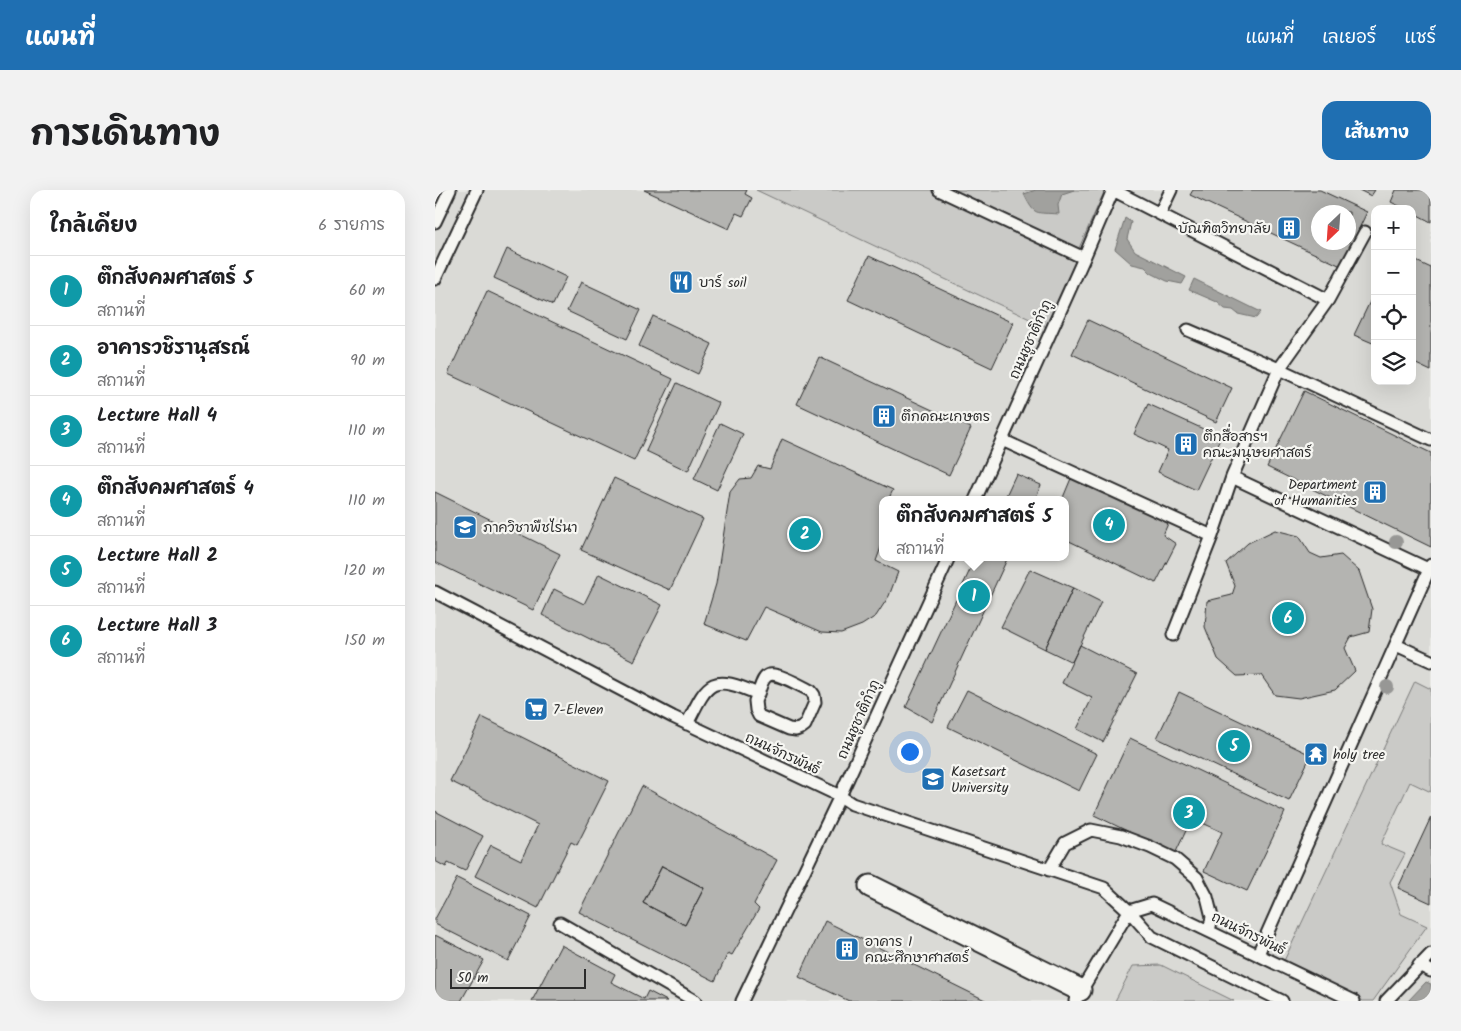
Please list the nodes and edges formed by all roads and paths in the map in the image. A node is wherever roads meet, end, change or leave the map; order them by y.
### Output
1 (450, 190) edge
2 (477, 190) edge
3 (939, 190) edge
4 (1113, 190) edge
5 (1171, 190) edge
6 (1160, 214) junction
7 (435, 222) edge
8 (1365, 232) dead end
9 (1083, 258) junction
10 (435, 279) edge
11 (1328, 300) junction
12 (1188, 330) dead end
13 (1279, 369) junction
14 (1002, 440) junction
15 (1431, 440) edge
16 (1232, 477) junction
17 (977, 496) edge
18 (1212, 536) junction
19 (947, 561) edge
20 (1430, 567) edge
21 (435, 592) edge
22 (1173, 635) dead end
23 (1396, 645) junction
24 (1431, 661) edge
25 (758, 694) junction
26 (687, 724) junction
27 (840, 796) junction
28 (1049, 870) junction
29 (870, 886) dead end
30 (1129, 911) junction
31 (560, 923) dead end
32 (1209, 930) junction
33 (1258, 954) junction
34 (1431, 954) edge
35 (1419, 965) junction
36 (1431, 970) edge
37 (1078, 996) edge
38 (695, 1001) edge
39 (742, 1001) edge
40 (1283, 1001) edge
41 (1354, 1001) edge
42 (1386, 1001) edge

1 - 7 lane
2 - 10 lane
3 - 9 lane
4 - 6 lane
4 - 9 lane, ถนนชูชาติกำภู
5 - 6 lane
6 - 11 lane
8 - 11 lane
9 - 14 lane, ถนนชูชาติกำภู
11 - 13 lane
12 - 13 lane
13 - 15 lane
13 - 16 lane
14 - 17 lane, ถนนชูชาติกำภู
14 - 18 lane
16 - 18 lane
16 - 20 lane
18 - 22 lane
19 - 27 lane, ถนนชูชาติกำภู
20 - 23 lane
21 - 26 lane, ถนนจักรพันธ์
23 - 24 lane
23 - 33 lane
25 - 25 lane
25 - 26 lane
26 - 27 lane, ถนนจักรพันธ์
27 - 28 lane, ถนนจักรพันธ์
27 - 39 lane, ถนนชูชาติกำภู
28 - 30 lane, ถนนจักรพันธ์
28 - 32 lane
29 - 37 street
30 - 32 lane, ถนนจักรพันธ์
30 - 37 lane
30 - 40 lane, ถนนจักรพันธ์
31 - 38 lane
32 - 33 lane, ถนนจักรพันธ์
33 - 41 lane, ถนนจักรพันธ์
34 - 35 lane
35 - 36 lane
35 - 42 lane

